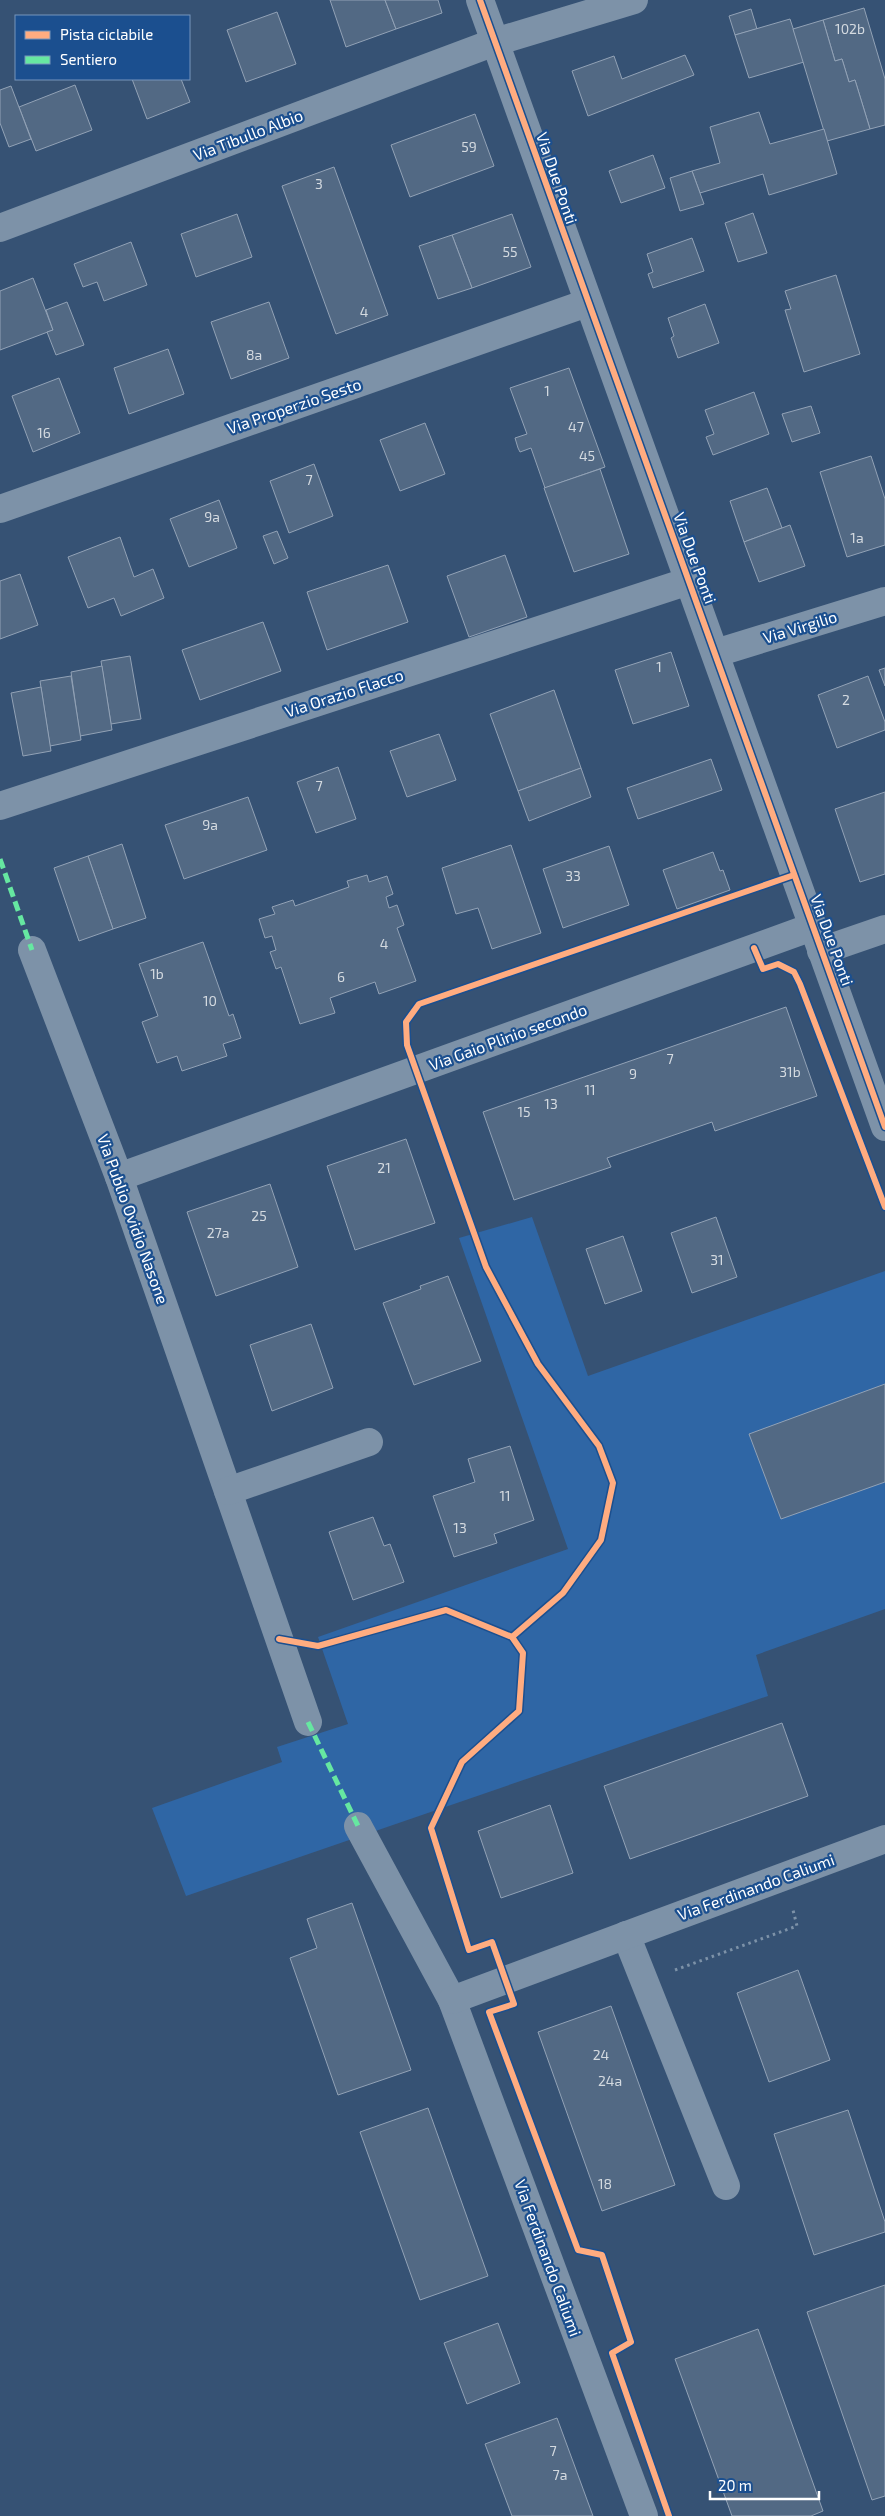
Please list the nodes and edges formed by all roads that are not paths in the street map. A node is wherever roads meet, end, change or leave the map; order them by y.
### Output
1 (480, 0) edge
2 (634, 0) edge
3 (495, 42) junction
4 (0, 228) edge
5 (587, 303) junction
6 (0, 509) edge
7 (689, 581) junction
8 (885, 601) edge
9 (716, 653) junction
10 (0, 806) edge
11 (885, 929) edge
12 (817, 939) junction
13 (32, 950) dead end
14 (885, 1127) edge
15 (119, 1177) junction
16 (369, 1442) dead end
17 (228, 1491) junction
18 (308, 1722) dead end
19 (358, 1826) dead end
20 (885, 1840) edge
21 (626, 1936) junction
22 (452, 2000) junction
23 (726, 2186) dead end
24 (644, 2516) edge

1 - 3 street, Via Due Ponti
2 - 3 street
3 - 4 street, Via Tibullo Albio
3 - 5 street, Via Due Ponti
5 - 6 street, Via Properzio Sesto
5 - 7 street, Via Due Ponti
7 - 9 street, Via Due Ponti
7 - 10 street, Via Orazio Flacco
8 - 9 street, Via Virgilio
9 - 12 street, Via Due Ponti
11 - 12 street, Via Gaio Plinio secondo
12 - 14 street, Via Due Ponti
12 - 15 street, Via Gaio Plinio secondo
13 - 15 street, Via Publio Ovidio Nasone
15 - 17 street, Via Publio Ovidio Nasone
16 - 17 street
17 - 18 street, Via Publio Ovidio Nasone
19 - 22 street, Via Ferdinando Caliumi
20 - 21 street, Via Ferdinando Caliumi
21 - 22 street, Via Ferdinando Caliumi
21 - 23 street
22 - 24 street, Via Ferdinando Caliumi

